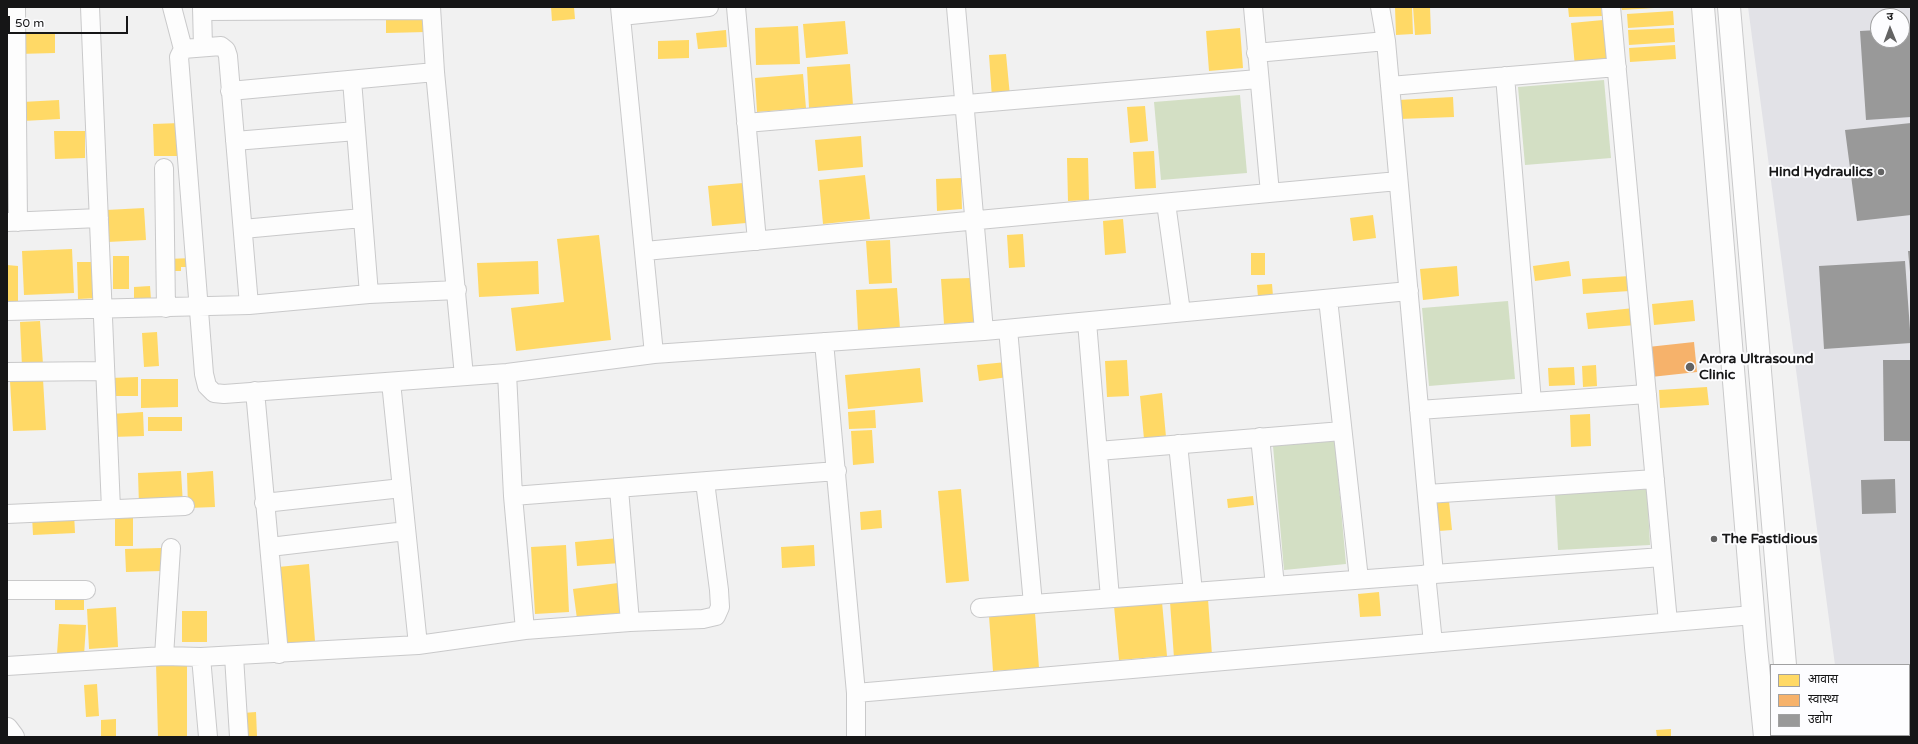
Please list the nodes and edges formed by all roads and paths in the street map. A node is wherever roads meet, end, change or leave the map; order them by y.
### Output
1 (16, 7) edge
2 (90, 7) edge
3 (172, 7) edge
4 (709, 7) edge
5 (736, 7) edge
6 (956, 7) edge
7 (1253, 7) edge
8 (1380, 7) edge
9 (1611, 7) edge
10 (1703, 7) edge
11 (1729, 7) edge
12 (431, 8) edge
13 (202, 9) edge
14 (621, 12) edge
15 (1386, 41) junction
16 (203, 46) junction
17 (183, 49) junction
18 (1256, 53) junction
19 (1617, 67) junction
20 (12, 68) edge
21 (435, 72) junction
22 (1505, 76) junction
23 (1258, 79) junction
24 (352, 80) junction
25 (1390, 86) junction
26 (230, 91) junction
27 (964, 104) junction
28 (746, 123) junction
29 (356, 131) junction
30 (235, 141) junction
31 (12, 147) edge
32 (164, 168) dead end
33 (1398, 181) junction
34 (1270, 193) junction
35 (1166, 203) junction
36 (99, 218) junction
37 (362, 218) junction
38 (975, 221) junction
39 (12, 222) edge
40 (242, 229) junction
41 (757, 241) junction
42 (645, 251) junction
43 (456, 290) junction
44 (1409, 291) junction
45 (369, 294) junction
46 (1328, 299) junction
47 (249, 305) junction
48 (166, 308) junction
49 (200, 308) junction
50 (102, 309) junction
51 (7, 310) edge
52 (1181, 312) junction
53 (1087, 322) junction
54 (1008, 329) junction
55 (984, 331) junction
56 (824, 342) junction
57 (654, 354) junction
58 (105, 371) junction
59 (7, 372) edge
60 (507, 373) junction
61 (464, 376) junction
62 (391, 382) junction
63 (255, 391) junction
64 (1647, 394) junction
65 (1532, 402) junction
66 (1419, 410) junction
67 (1342, 431) junction
68 (1260, 437) junction
69 (1178, 444) junction
70 (1098, 450) junction
71 (836, 471) junction
72 (1655, 479) junction
73 (705, 482) junction
74 (402, 488) junction
75 (619, 489) junction
76 (1427, 494) junction
77 (513, 496) junction
78 (264, 503) junction
79 (185, 506) dead end
80 (111, 509) junction
81 (7, 514) edge
82 (406, 531) junction
83 (270, 547) junction
84 (171, 548) dead end
85 (1662, 557) junction
86 (1430, 574) junction
87 (1359, 579) junction
88 (1275, 586) junction
89 (7, 590) edge
90 (86, 590) dead end
91 (1193, 592) junction
92 (1110, 598) junction
93 (1032, 604) junction
94 (980, 608) dead end
95 (1753, 615) junction
96 (630, 622) junction
97 (1668, 622) junction
98 (524, 630) junction
99 (1433, 643) junction
100 (418, 645) junction
101 (279, 654) junction
102 (164, 656) junction
103 (234, 656) junction
104 (201, 657) junction
105 (1784, 664) edge
106 (7, 666) edge
107 (1765, 688) edge
108 (856, 693) junction
109 (1766, 711) edge
110 (7, 729) edge
111 (13, 737) edge
112 (208, 737) edge
113 (239, 737) edge
114 (856, 737) edge
115 (1765, 737) edge

1 - 20 street
2 - 36 street
3 - 17 street
4 - 14 street
5 - 28 street
6 - 27 street
7 - 18 street
8 - 15 street
9 - 19 street
10 - 95 street
11 - 105 street
12 - 13 street
12 - 21 street
13 - 16 street
14 - 42 street
15 - 18 street
15 - 25 street
16 - 17 street
16 - 26 street
17 - 49 street
18 - 23 street
19 - 22 street
19 - 64 street
20 - 31 street
21 - 24 street
21 - 43 street
22 - 25 street
22 - 65 street
23 - 27 street
23 - 34 street
24 - 26 street
24 - 29 street
25 - 33 street
26 - 30 street
27 - 28 street
27 - 38 street
28 - 41 street
29 - 30 street
29 - 37 street
30 - 40 street
31 - 39 street
32 - 48 street
33 - 34 street
33 - 44 street
34 - 35 street
35 - 38 street
35 - 52 street
36 - 39 street
36 - 50 street
37 - 40 street
37 - 45 street
38 - 41 street
38 - 55 street
40 - 47 street
41 - 42 street
42 - 57 street
43 - 45 street
43 - 61 street
44 - 46 street
44 - 66 street
45 - 47 street
46 - 52 street
46 - 67 street
47 - 49 street
48 - 49 street
48 - 50 street
49 - 63 street
50 - 51 street
50 - 58 street
52 - 53 street
53 - 54 street
53 - 70 street
54 - 55 street
54 - 93 street
55 - 56 street
56 - 57 street
56 - 71 street
57 - 60 street
58 - 59 street
58 - 80 street
60 - 61 street
60 - 77 street
61 - 62 street
62 - 63 street
62 - 74 street
63 - 78 street
64 - 65 street
64 - 72 street
65 - 66 street
66 - 76 street
67 - 68 street
67 - 87 street
68 - 69 street
68 - 88 street
69 - 70 street
69 - 91 street
70 - 92 street
71 - 73 street
71 - 108 street
72 - 76 street
72 - 85 street
73 - 75 street
73 - 96 street
74 - 78 street
74 - 82 street
75 - 77 street
75 - 96 street
76 - 86 street
77 - 98 street
78 - 83 street
79 - 80 street
80 - 81 street
82 - 83 street
82 - 100 street
83 - 101 street
84 - 102 street
85 - 86 street
85 - 97 street
86 - 87 street
86 - 99 street
87 - 88 street
88 - 91 street
89 - 90 street
91 - 92 street
92 - 93 street
93 - 94 street
95 - 97 street
95 - 107 street
96 - 98 street
97 - 99 street
98 - 100 street
99 - 108 street
100 - 101 street
101 - 103 street
102 - 104 street
102 - 106 street
103 - 104 street
103 - 113 street
104 - 112 street
107 - 109 street
108 - 114 street
109 - 115 street
110 - 111 street

